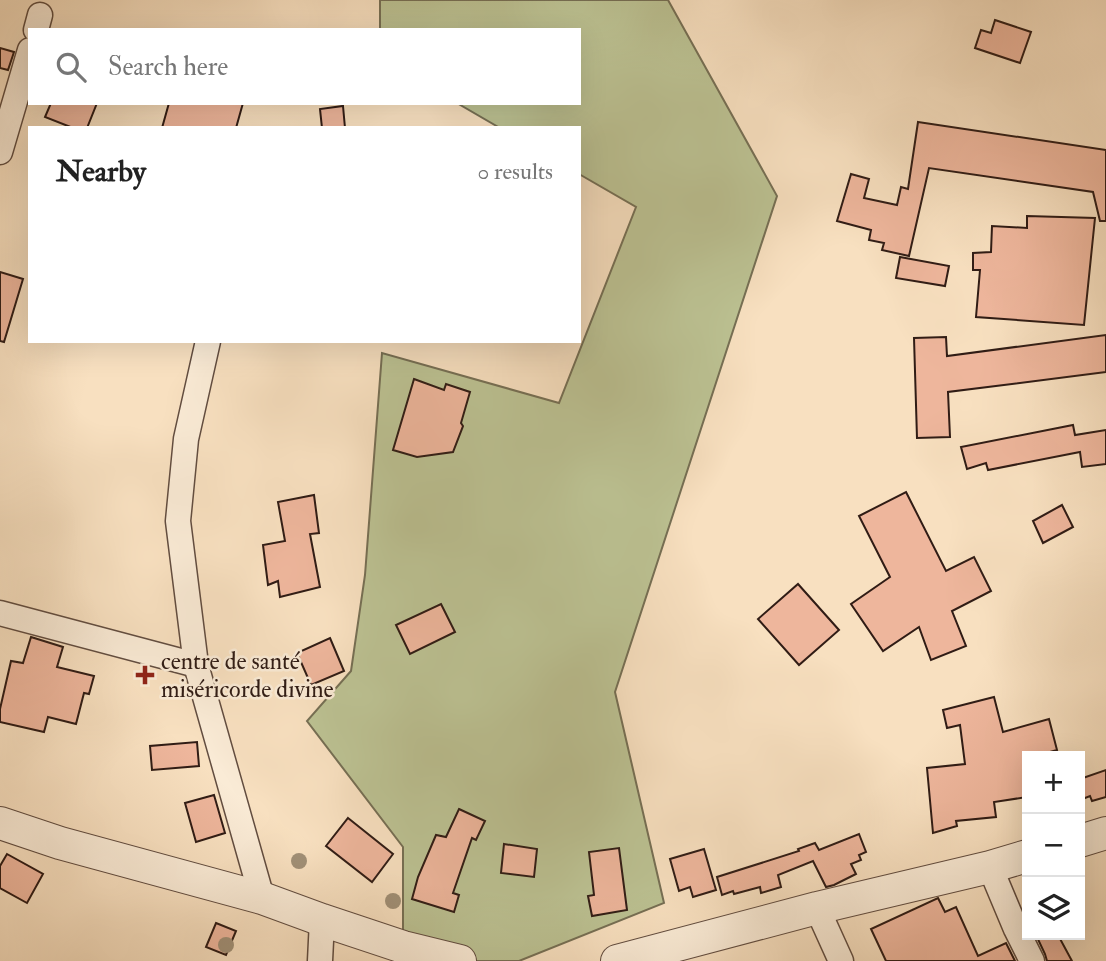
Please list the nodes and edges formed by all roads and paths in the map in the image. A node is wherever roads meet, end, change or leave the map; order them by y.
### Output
1 (28, 57) edge
2 (0, 152) edge
3 (208, 343) edge
4 (0, 613) edge
5 (196, 665) junction
6 (0, 823) edge
7 (1106, 833) edge
8 (1085, 839) edge
9 (1022, 857) edge
10 (990, 867) junction
11 (262, 898) junction
12 (817, 908) junction
13 (322, 920) junction
14 (625, 960) edge
15 (320, 961) edge
16 (460, 961) edge
17 (841, 961) edge
18 (1032, 961) edge

1 - 2 street
3 - 5 street
4 - 5 street
5 - 11 street
6 - 11 street
7 - 8 street
9 - 10 street
10 - 12 street
10 - 18 street
11 - 13 street
12 - 14 street
12 - 17 street
13 - 15 street
13 - 16 street

